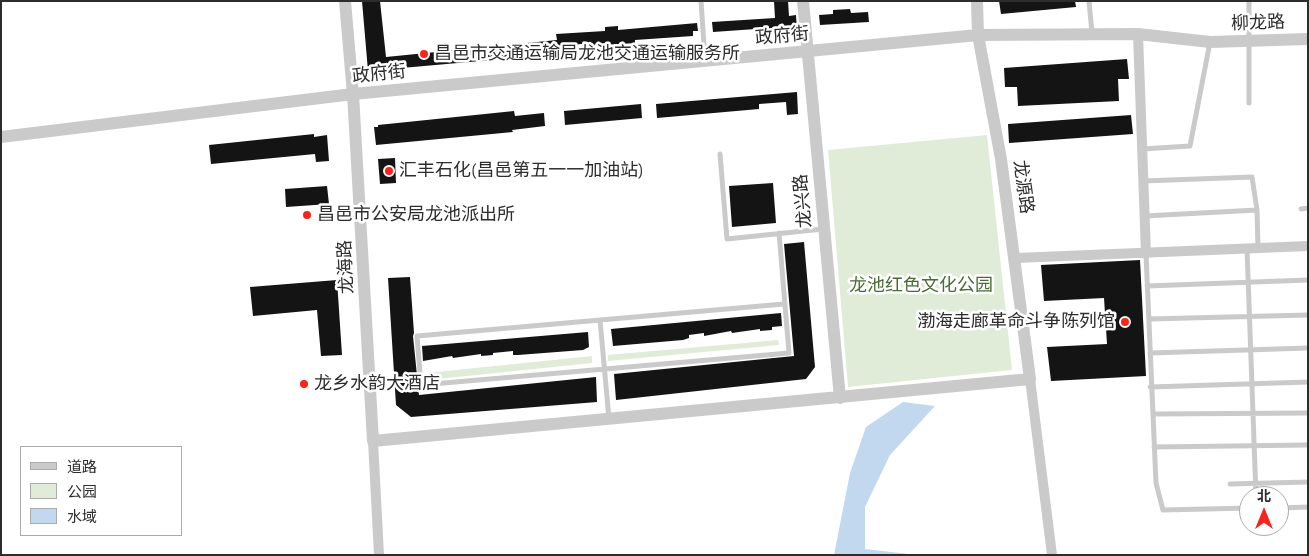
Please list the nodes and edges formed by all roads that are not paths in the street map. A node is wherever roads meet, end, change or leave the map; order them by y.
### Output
1 (345, 1) edge
2 (701, 1) edge
3 (803, 1) edge
4 (977, 1) edge
5 (1089, 1) edge
6 (1249, 1) edge
7 (1092, 34) junction
8 (1138, 34) junction
9 (978, 35) junction
10 (1308, 39) edge
11 (1249, 41) junction
12 (1210, 42) junction
13 (807, 51) junction
14 (705, 61) junction
15 (353, 94) junction
16 (1249, 103) dead end
17 (2, 133) edge
18 (1142, 149) junction
19 (720, 154) dead end
20 (1144, 181) junction
21 (1308, 208) edge
22 (1301, 209) dead end
23 (1257, 210) junction
24 (1145, 216) junction
25 (823, 229) junction
26 (779, 233) junction
27 (1308, 246) edge
28 (1247, 249) junction
29 (1258, 249) junction
30 (1146, 254) junction
31 (1016, 258) junction
32 (1308, 280) edge
33 (1248, 282) junction
34 (1147, 286) junction
35 (784, 304) junction
36 (1308, 315) edge
37 (1250, 316) junction
38 (1149, 319) junction
39 (600, 320) junction
40 (1308, 348) edge
41 (1251, 350) junction
42 (1150, 353) junction
43 (604, 369) junction
44 (1030, 378) junction
45 (1308, 382) edge
46 (1252, 384) junction
47 (1150, 387) junction
48 (840, 398) junction
49 (1308, 413) edge
50 (1153, 414) junction
51 (1253, 414) junction
52 (609, 419) junction
53 (373, 441) junction
54 (1308, 445) edge
55 (1254, 446) junction
56 (1154, 447) junction
57 (1308, 482) edge
58 (1256, 483) junction
59 (1230, 484) dead end
60 (1308, 507) edge
61 (1239, 508) edge
62 (1289, 508) edge
63 (380, 555) edge
64 (1052, 555) edge

1 - 15 street, 龙海路
2 - 14 lane
3 - 13 street, 龙兴路
4 - 9 street, 龙源路
5 - 7 lane
6 - 11 lane
7 - 8 street, 政府街
7 - 9 street, 政府街
8 - 12 street, 政府街
8 - 18 street
9 - 13 street, 政府街
9 - 31 street, 龙源路
10 - 11 street, 柳龙路
11 - 12 street, 柳龙路
11 - 16 lane
12 - 18 lane
13 - 14 street, 政府街
13 - 25 street, 龙兴路
14 - 15 street, 政府街
15 - 17 street, 政府街
15 - 53 street, 龙海路
18 - 20 street
19 - 26 lane
20 - 23 lane
20 - 24 street
21 - 22 lane
23 - 24 lane
23 - 29 lane
24 - 30 street
25 - 26 lane
25 - 48 street, 龙兴路
26 - 35 lane
27 - 29 street
28 - 29 street
28 - 30 street
28 - 33 lane
30 - 31 street
30 - 34 lane
31 - 44 street, 龙源路
32 - 33 lane
33 - 34 lane
33 - 37 lane
34 - 38 lane
35 - 39 lane
35 - 43 lane
36 - 37 lane
37 - 38 lane
37 - 41 lane
38 - 42 lane
39 - 43 lane
39 - 43 lane
40 - 41 lane
41 - 42 lane
41 - 46 lane
42 - 47 lane
43 - 52 lane
44 - 48 street
44 - 64 street
45 - 46 lane
46 - 47 lane
46 - 51 lane
47 - 50 lane
48 - 52 street
49 - 51 lane
50 - 51 lane
50 - 56 lane
51 - 55 lane
52 - 53 street
53 - 63 street
54 - 55 lane
55 - 56 lane
55 - 58 lane
56 - 61 lane
57 - 58 lane
58 - 59 lane
60 - 62 lane

